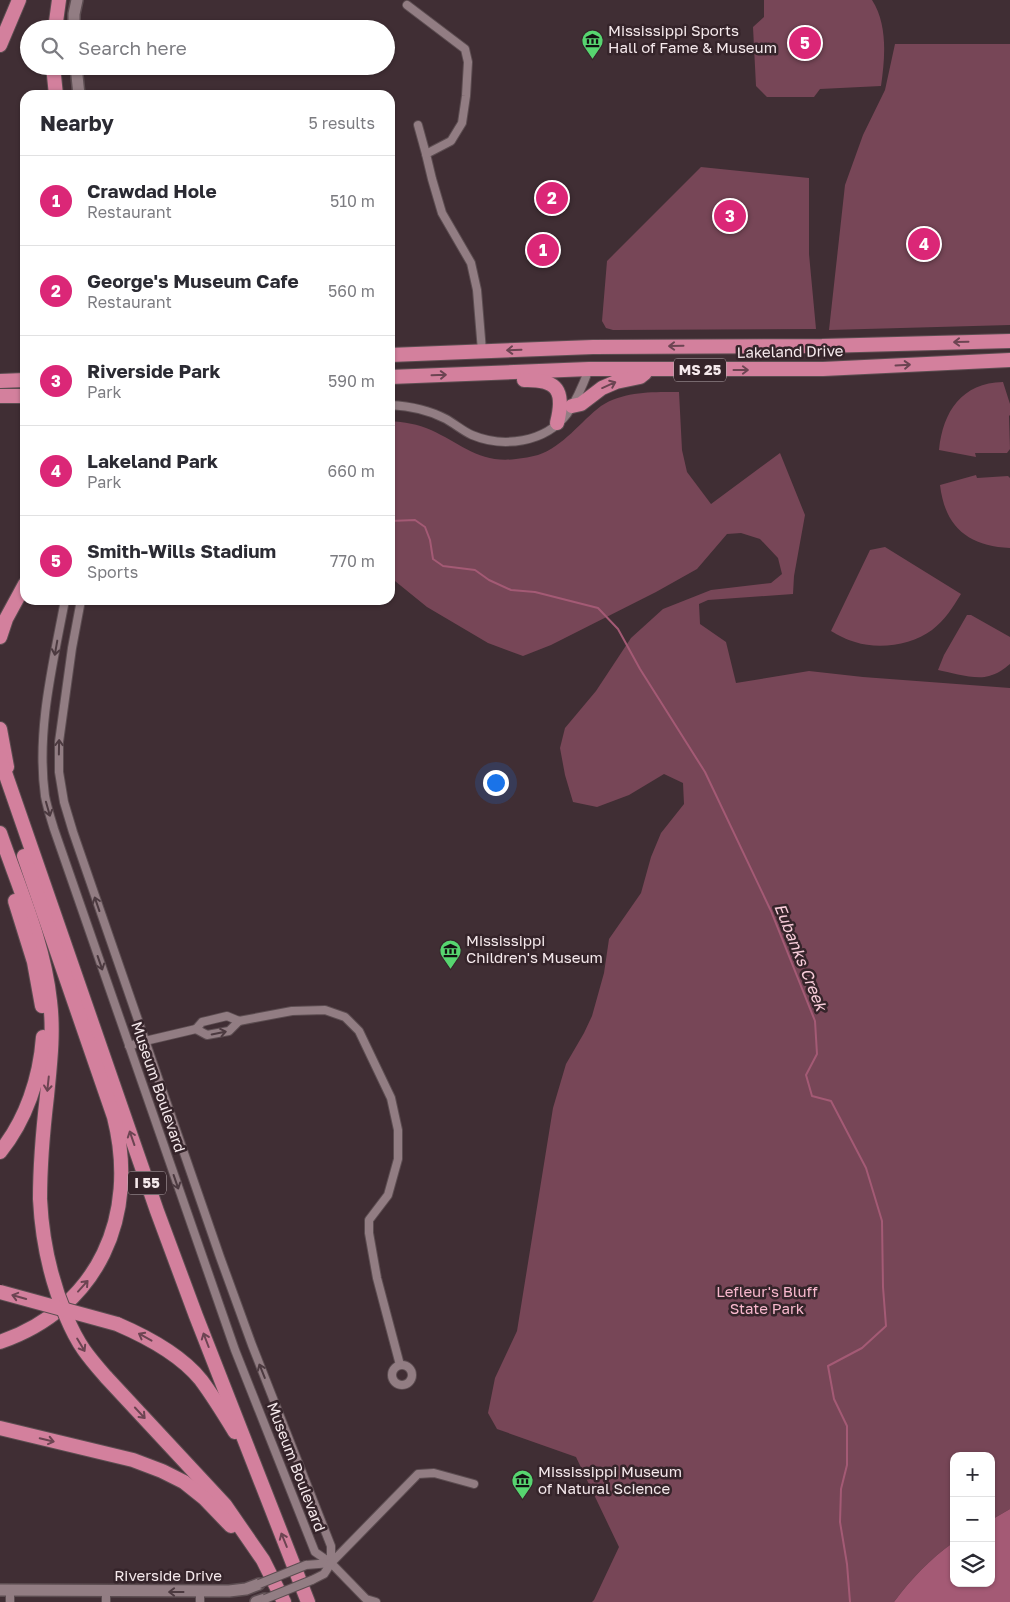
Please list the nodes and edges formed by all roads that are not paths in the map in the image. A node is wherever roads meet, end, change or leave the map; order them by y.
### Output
1 (19, 0) edge
2 (59, 0) edge
3 (77, 0) edge
4 (408, 5) dead end
5 (56, 20) edge
6 (74, 20) edge
7 (0, 45) edge
8 (54, 75) edge
9 (77, 75) edge
10 (55, 90) edge
11 (78, 90) edge
12 (418, 125) dead end
13 (426, 154) junction
14 (1010, 341) edge
15 (936, 342) junction
16 (822, 346) junction
17 (593, 347) junction
18 (482, 351) junction
19 (395, 355) edge
20 (1010, 360) edge
21 (936, 363) junction
22 (589, 369) junction
23 (823, 369) junction
24 (648, 370) junction
25 (487, 373) junction
26 (395, 377) edge
27 (20, 380) edge
28 (0, 381) edge
29 (0, 396) edge
30 (20, 396) edge
31 (395, 405) edge
32 (572, 406) junction
33 (557, 423) junction
34 (20, 593) edge
35 (64, 605) edge
36 (80, 605) edge
37 (0, 637) edge
38 (48, 697) junction
39 (65, 698) junction
40 (0, 729) edge
41 (0, 758) edge
42 (0, 786) edge
43 (13, 794) junction
44 (0, 834) edge
45 (78, 847) junction
46 (62, 852) junction
47 (238, 1021) junction
48 (196, 1029) junction
49 (145, 1041) junction
50 (129, 1046) junction
51 (0, 1152) edge
52 (0, 1292) edge
53 (0, 1342) edge
54 (400, 1365) dead end
55 (0, 1428) edge
56 (254, 1465) junction
57 (474, 1484) dead end
58 (250, 1540) junction
59 (331, 1562) junction
60 (259, 1584) joint
61 (5, 1590) edge
62 (106, 1597) edge
63 (200, 1597) edge
64 (260, 1600) edge
65 (10, 1602) edge
66 (284, 1602) edge
67 (308, 1602) edge
68 (376, 1602) edge

1 - 7 highway
2 - 5 highway
3 - 6 street
4 - 13 street
8 - 10 highway
9 - 11 street
12 - 13 street
13 - 18 street
14 -> 15 highway, Lakeland Drive / MS 25
15 - 16 highway, Lakeland Drive / MS 25
15 - 21 highway
16 -> 17 highway, Lakeland Drive / MS 25
16 - 23 highway
17 -> 18 highway, Lakeland Drive / MS 25
17 - 22 highway
18 - 19 highway, Lakeland Drive / MS 25
18 - 25 highway
20 - 21 highway, Lakeland Drive / MS 25
23 -> 21 highway, Lakeland Drive / MS 25
22 - 24 highway, Lakeland Drive / MS 25
22 - 25 highway, Lakeland Drive / MS 25
22 - 32 street
24 -> 23 highway, Lakeland Drive / MS 25
32 -> 24 highway
26 -> 25 highway, Lakeland Drive / MS 25
25 - 33 highway
27 - 28 highway
29 - 30 highway
31 - 33 street
32 - 33 street
34 - 37 highway
35 -> 38 street, Museum Boulevard
36 - 39 street, Museum Boulevard
38 - 39 street
38 -> 46 street, Museum Boulevard
45 -> 39 street, Museum Boulevard
40 - 43 highway
41 - 43 highway, I 55
53 -> 42 highway
56 -> 43 highway, I 55
44 - 51 highway
44 -> 58 highway, bridge
45 - 46 street
49 -> 45 street, Museum Boulevard
46 -> 50 street, Museum Boulevard
47 - 48 street
48 -> 47 street
47 - 54 street
48 - 49 street
49 - 50 street
59 -> 49 street, Museum Boulevard
50 -> 59 street, Museum Boulevard
56 -> 52 highway, bridge
55 -> 58 highway
67 -> 56 highway, I 55
57 - 59 street
58 - 66 highway
59 - 60 street, Riverside Drive, bridge
59 - 64 street, bridge
59 - 68 street
60 - 63 street, Riverside Drive
61 - 62 street, Riverside Drive
61 - 65 street
63 -> 62 street, Riverside Drive

